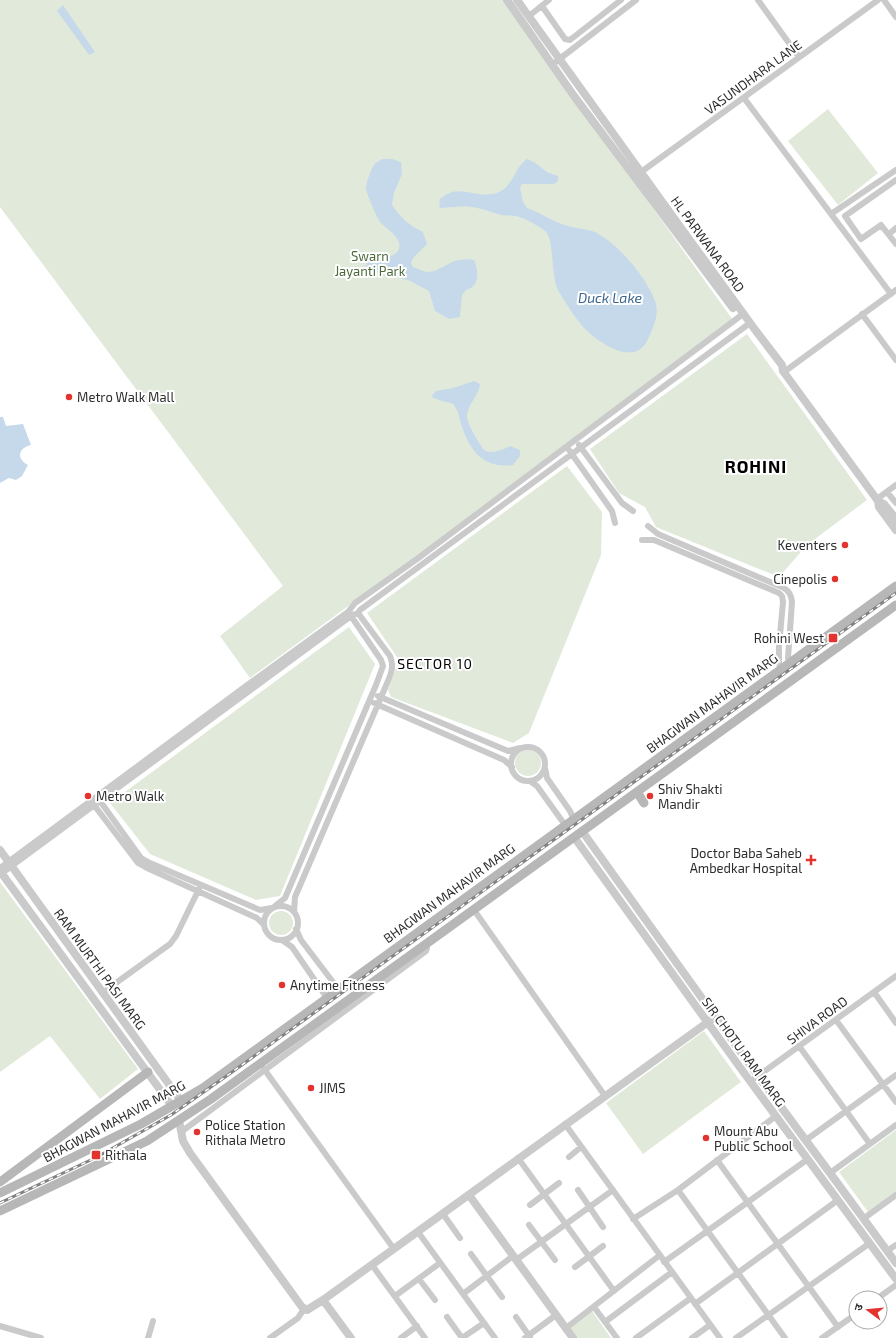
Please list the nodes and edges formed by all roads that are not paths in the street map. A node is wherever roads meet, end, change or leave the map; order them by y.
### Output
1 (507, 0) edge
2 (518, 0) edge
3 (549, 0) edge
4 (621, 0) edge
5 (636, 0) edge
6 (758, 0) edge
7 (878, 0) edge
8 (884, 0) edge
9 (542, 6) junction
10 (627, 7) junction
11 (528, 16) junction
12 (896, 17) edge
13 (799, 57) junction
14 (560, 58) junction
15 (553, 64) junction
16 (744, 98) junction
17 (896, 170) edge
18 (641, 172) junction
19 (882, 179) junction
20 (896, 180) edge
21 (887, 187) junction
22 (831, 214) junction
23 (896, 228) edge
24 (889, 234) junction
25 (896, 244) edge
26 (893, 292) edge
27 (862, 314) junction
28 (742, 316) junction
29 (748, 324) junction
30 (896, 360) edge
31 (784, 371) junction
32 (575, 441) junction
33 (567, 447) junction
34 (580, 447) junction
35 (571, 454) junction
36 (896, 485) edge
37 (887, 492) junction
38 (877, 500) junction
39 (896, 503) edge
40 (633, 511) dead end
41 (896, 519) edge
42 (615, 523) dead end
43 (648, 526) dead end
44 (896, 530) edge
45 (642, 540) dead end
46 (896, 586) edge
47 (896, 605) edge
48 (352, 608) junction
49 (358, 613) junction
50 (351, 616) junction
51 (788, 658) dead end
52 (779, 664) dead end
53 (373, 694) junction
54 (381, 698) junction
55 (369, 701) junction
56 (377, 705) junction
57 (520, 748) junction
58 (512, 767) junction
59 (545, 768) junction
60 (530, 781) junction
61 (637, 792) junction
62 (100, 801) junction
63 (644, 803) dead end
64 (94, 805) junction
65 (574, 820) junction
66 (565, 826) junction
67 (582, 831) junction
68 (574, 837) junction
69 (0, 850) edge
70 (10, 864) junction
71 (1, 871) edge
72 (199, 889) junction
73 (274, 907) junction
74 (474, 910) junction
75 (294, 912) junction
76 (264, 925) junction
77 (296, 929) junction
78 (282, 940) junction
79 (400, 945) junction
80 (424, 946) junction
81 (410, 956) junction
82 (896, 976) edge
83 (339, 990) junction
84 (874, 992) junction
85 (102, 993) junction
86 (327, 998) junction
87 (715, 1017) junction
88 (836, 1020) junction
89 (707, 1022) junction
90 (896, 1023) edge
91 (799, 1046) junction
92 (263, 1067) junction
93 (148, 1072) junction
94 (896, 1075) edge
95 (757, 1076) junction
96 (750, 1081) junction
97 (883, 1084) junction
98 (605, 1096) junction
99 (181, 1101) junction
100 (896, 1102) edge
101 (172, 1106) junction
102 (846, 1111) junction
103 (776, 1116) junction
104 (179, 1120) junction
105 (565, 1124) junction
106 (896, 1125) edge
107 (181, 1132) junction
108 (806, 1140) junction
109 (870, 1144) junction
110 (581, 1147) junction
111 (569, 1157) dead end
112 (518, 1158) junction
113 (808, 1159) junction
114 (717, 1160) junction
115 (830, 1173) junction
116 (0, 1182) edge
117 (559, 1183) dead end
118 (578, 1190) dead end
119 (613, 1190) junction
120 (678, 1190) junction
121 (0, 1193) edge
122 (544, 1194) junction
123 (469, 1195) junction
124 (896, 1195) edge
125 (838, 1200) junction
126 (748, 1202) junction
127 (530, 1205) dead end
128 (590, 1207) junction
129 (0, 1211) edge
130 (443, 1214) junction
131 (634, 1219) junction
132 (863, 1219) junction
133 (566, 1224) junction
134 (530, 1225) dead end
135 (603, 1227) dead end
136 (707, 1231) junction
137 (418, 1232) junction
138 (460, 1238) dead end
139 (541, 1242) junction
140 (870, 1243) junction
141 (778, 1244) junction
142 (896, 1245) edge
143 (603, 1246) dead end
144 (394, 1249) junction
145 (887, 1251) junction
146 (472, 1254) dead end
147 (589, 1256) junction
148 (660, 1256) junction
149 (514, 1258) junction
150 (555, 1260) dead end
151 (664, 1262) junction
152 (440, 1263) junction
153 (896, 1263) edge
154 (372, 1265) junction
155 (575, 1267) dead end
156 (672, 1272) junction
157 (738, 1273) junction
158 (487, 1276) junction
159 (419, 1279) junction
160 (896, 1279) edge
161 (809, 1286) junction
162 (614, 1291) junction
163 (463, 1294) junction
164 (395, 1296) junction
165 (502, 1298) dead end
166 (323, 1300) junction
167 (435, 1300) dead end
168 (693, 1301) junction
169 (594, 1306) junction
170 (304, 1309) junction
171 (556, 1315) junction
172 (768, 1315) junction
173 (447, 1317) dead end
174 (516, 1317) dead end
175 (848, 1320) edge
176 (153, 1321) dead end
177 (484, 1322) junction
178 (605, 1322) junction
179 (710, 1325) junction
180 (0, 1326) edge
181 (417, 1326) junction
182 (838, 1327) junction
183 (566, 1328) junction
184 (528, 1337) edge
185 (41, 1338) edge
186 (148, 1338) edge
187 (270, 1338) edge
188 (351, 1338) edge
189 (401, 1338) edge
190 (425, 1338) edge
191 (462, 1338) edge
192 (495, 1338) edge
193 (572, 1338) edge
194 (617, 1338) edge
195 (636, 1338) edge
196 (692, 1338) edge
197 (720, 1338) edge
198 (736, 1338) edge
199 (785, 1338) edge
200 (822, 1338) edge

1 - 15 street
2 - 11 street, HL PARWANA ROAD
3 - 9 street
4 - 9 street
4 - 10 street
5 - 10 street
6 - 13 street
7 - 13 street, VASUNDHARA LANE
8 - 12 street
9 - 11 street
10 - 14 street
11 - 14 street, HL PARWANA ROAD
13 - 16 street, VASUNDHARA LANE
14 - 15 street
14 - 18 street, HL PARWANA ROAD
15 - 28 street
16 - 18 street, VASUNDHARA LANE
16 - 22 street
17 - 19 street
18 - 28 street, HL PARWANA ROAD
19 - 21 street
19 - 22 street
20 - 21 street
21 - 24 street
22 - 26 street
23 - 24 street
24 - 25 street
26 - 27 street
27 - 30 street
27 - 31 street
28 - 29 street, HL PARWANA ROAD
28 - 32 street
29 - 31 street, HL PARWANA ROAD
29 - 34 street
31 - 38 street, HL PARWANA ROAD
32 - 33 street
32 - 34 street
33 - 35 street
33 - 48 street
34 - 35 street
34 - 40 street
35 - 42 street
35 - 49 street
36 - 37 street
37 - 38 street
37 - 39 street
38 - 41 street, HL PARWANA ROAD
38 - 44 street, HL PARWANA ROAD
43 - 51 street
45 - 52 street
46 - 65 main road, BHAGWAN MAHAVIR MARG
47 - 61 main road
48 - 50 street
48 - 70 street
49 - 50 street
49 - 54 street
50 - 53 street
50 - 62 street
53 - 54 street
53 - 55 street
54 - 56 street
54 - 57 street
55 - 56 street
55 - 73 street
56 - 58 street
56 - 75 street
57 - 58 street
57 - 59 street
58 - 60 street
59 - 60 street
59 - 65 street
60 - 66 street
61 - 63 main road
61 - 67 main road
62 - 64 street
62 - 72 street
64 - 70 street
64 - 72 street
65 - 66 main road, BHAGWAN MAHAVIR MARG
66 - 79 main road, BHAGWAN MAHAVIR MARG
67 - 68 main road
67 - 87 street, SIR CHOTU RAM MARG
68 - 74 main road
68 - 89 street, SIR CHOTU RAM MARG
69 - 70 street, RAM MURTHI PASI MARG
70 - 71 street
70 - 85 street, RAM MURTHI PASI MARG
71 - 93 street, RAM MURTHI PASI MARG
72 - 73 street
72 - 76 street
72 - 85 street
73 - 75 street
73 - 76 street
74 - 80 main road
74 - 98 street
75 - 77 street
76 - 78 street
77 - 78 street
77 - 83 street
78 - 86 street
79 - 81 main road
79 - 83 main road, BHAGWAN MAHAVIR MARG
80 - 81 main road
80 - 92 street
81 - 92 main road
82 - 84 street, SHIVA ROAD
83 - 86 main road, BHAGWAN MAHAVIR MARG
84 - 88 street, SHIVA ROAD
84 - 90 street
85 - 99 street, RAM MURTHI PASI MARG
86 - 99 main road, BHAGWAN MAHAVIR MARG
87 - 89 street
87 - 95 street, SIR CHOTU RAM MARG
88 - 91 street, SHIVA ROAD
88 - 97 street
89 - 96 street, SIR CHOTU RAM MARG
89 - 98 street
91 - 95 street, SHIVA ROAD
91 - 102 street
92 - 104 main road
92 - 107 street
92 - 144 street
93 - 101 street, RAM MURTHI PASI MARG
93 - 116 main road
94 - 97 street
95 - 96 street, SHIVA ROAD
95 - 108 street, SIR CHOTU RAM MARG
96 - 103 street, SIR CHOTU RAM MARG
97 - 100 street
97 - 102 street
98 - 105 street
99 - 101 main road, BHAGWAN MAHAVIR MARG
101 - 121 main road, BHAGWAN MAHAVIR MARG
102 - 108 street
102 - 109 street
103 - 113 street, SIR CHOTU RAM MARG
103 - 114 street
104 - 107 street
104 - 129 main road
105 - 110 street
105 - 112 street
106 - 109 street
107 - 170 street
108 - 115 street, SIR CHOTU RAM MARG
109 - 115 street
110 - 111 street
110 - 119 street
112 - 122 street
112 - 123 street
113 - 125 street, SIR CHOTU RAM MARG
113 - 126 street
114 - 120 street
114 - 126 street
115 - 132 street, SIR CHOTU RAM MARG
117 - 122 street
118 - 128 street
119 - 128 street
119 - 131 street
120 - 131 street
120 - 136 street
122 - 127 street
122 - 133 street
123 - 130 street
123 - 149 street
124 - 132 street
125 - 140 street, SIR CHOTU RAM MARG
125 - 141 street
126 - 136 street
126 - 141 street
128 - 133 street
128 - 135 street
130 - 137 street
130 - 138 street
131 - 148 street
132 - 145 street, SIR CHOTU RAM MARG
133 - 139 street
133 - 147 street
134 - 139 street
136 - 151 street
136 - 157 street
137 - 144 street
137 - 152 street
139 - 149 street
139 - 150 street
140 - 160 street, SIR CHOTU RAM MARG
140 - 161 street
141 - 157 street
141 - 161 street
142 - 145 street
143 - 147 street
144 - 154 street
145 - 153 street, SIR CHOTU RAM MARG
146 - 158 street
147 - 155 street
147 - 162 street
148 - 151 street
148 - 162 street
149 - 158 street
149 - 171 street
151 - 156 street
152 - 159 street
152 - 163 street
154 - 164 street
154 - 166 street
156 - 168 street
156 - 178 street
157 - 168 street
157 - 172 street
158 - 163 street
158 - 165 street
159 - 164 street
159 - 167 street
161 - 172 street
161 - 182 street
162 - 169 street
163 - 177 street
164 - 181 street
166 - 170 street
166 - 188 street
168 - 179 street
168 - 195 street
169 - 178 street
169 - 183 street
170 - 187 street
171 - 183 street
171 - 184 street
172 - 198 street
172 - 199 street
173 - 191 street
174 - 184 street
175 - 182 street
176 - 186 street
177 - 191 street
177 - 192 street
178 - 194 street
179 - 196 street
179 - 197 street
180 - 185 street
181 - 189 street
181 - 190 street
182 - 200 street
183 - 193 street

